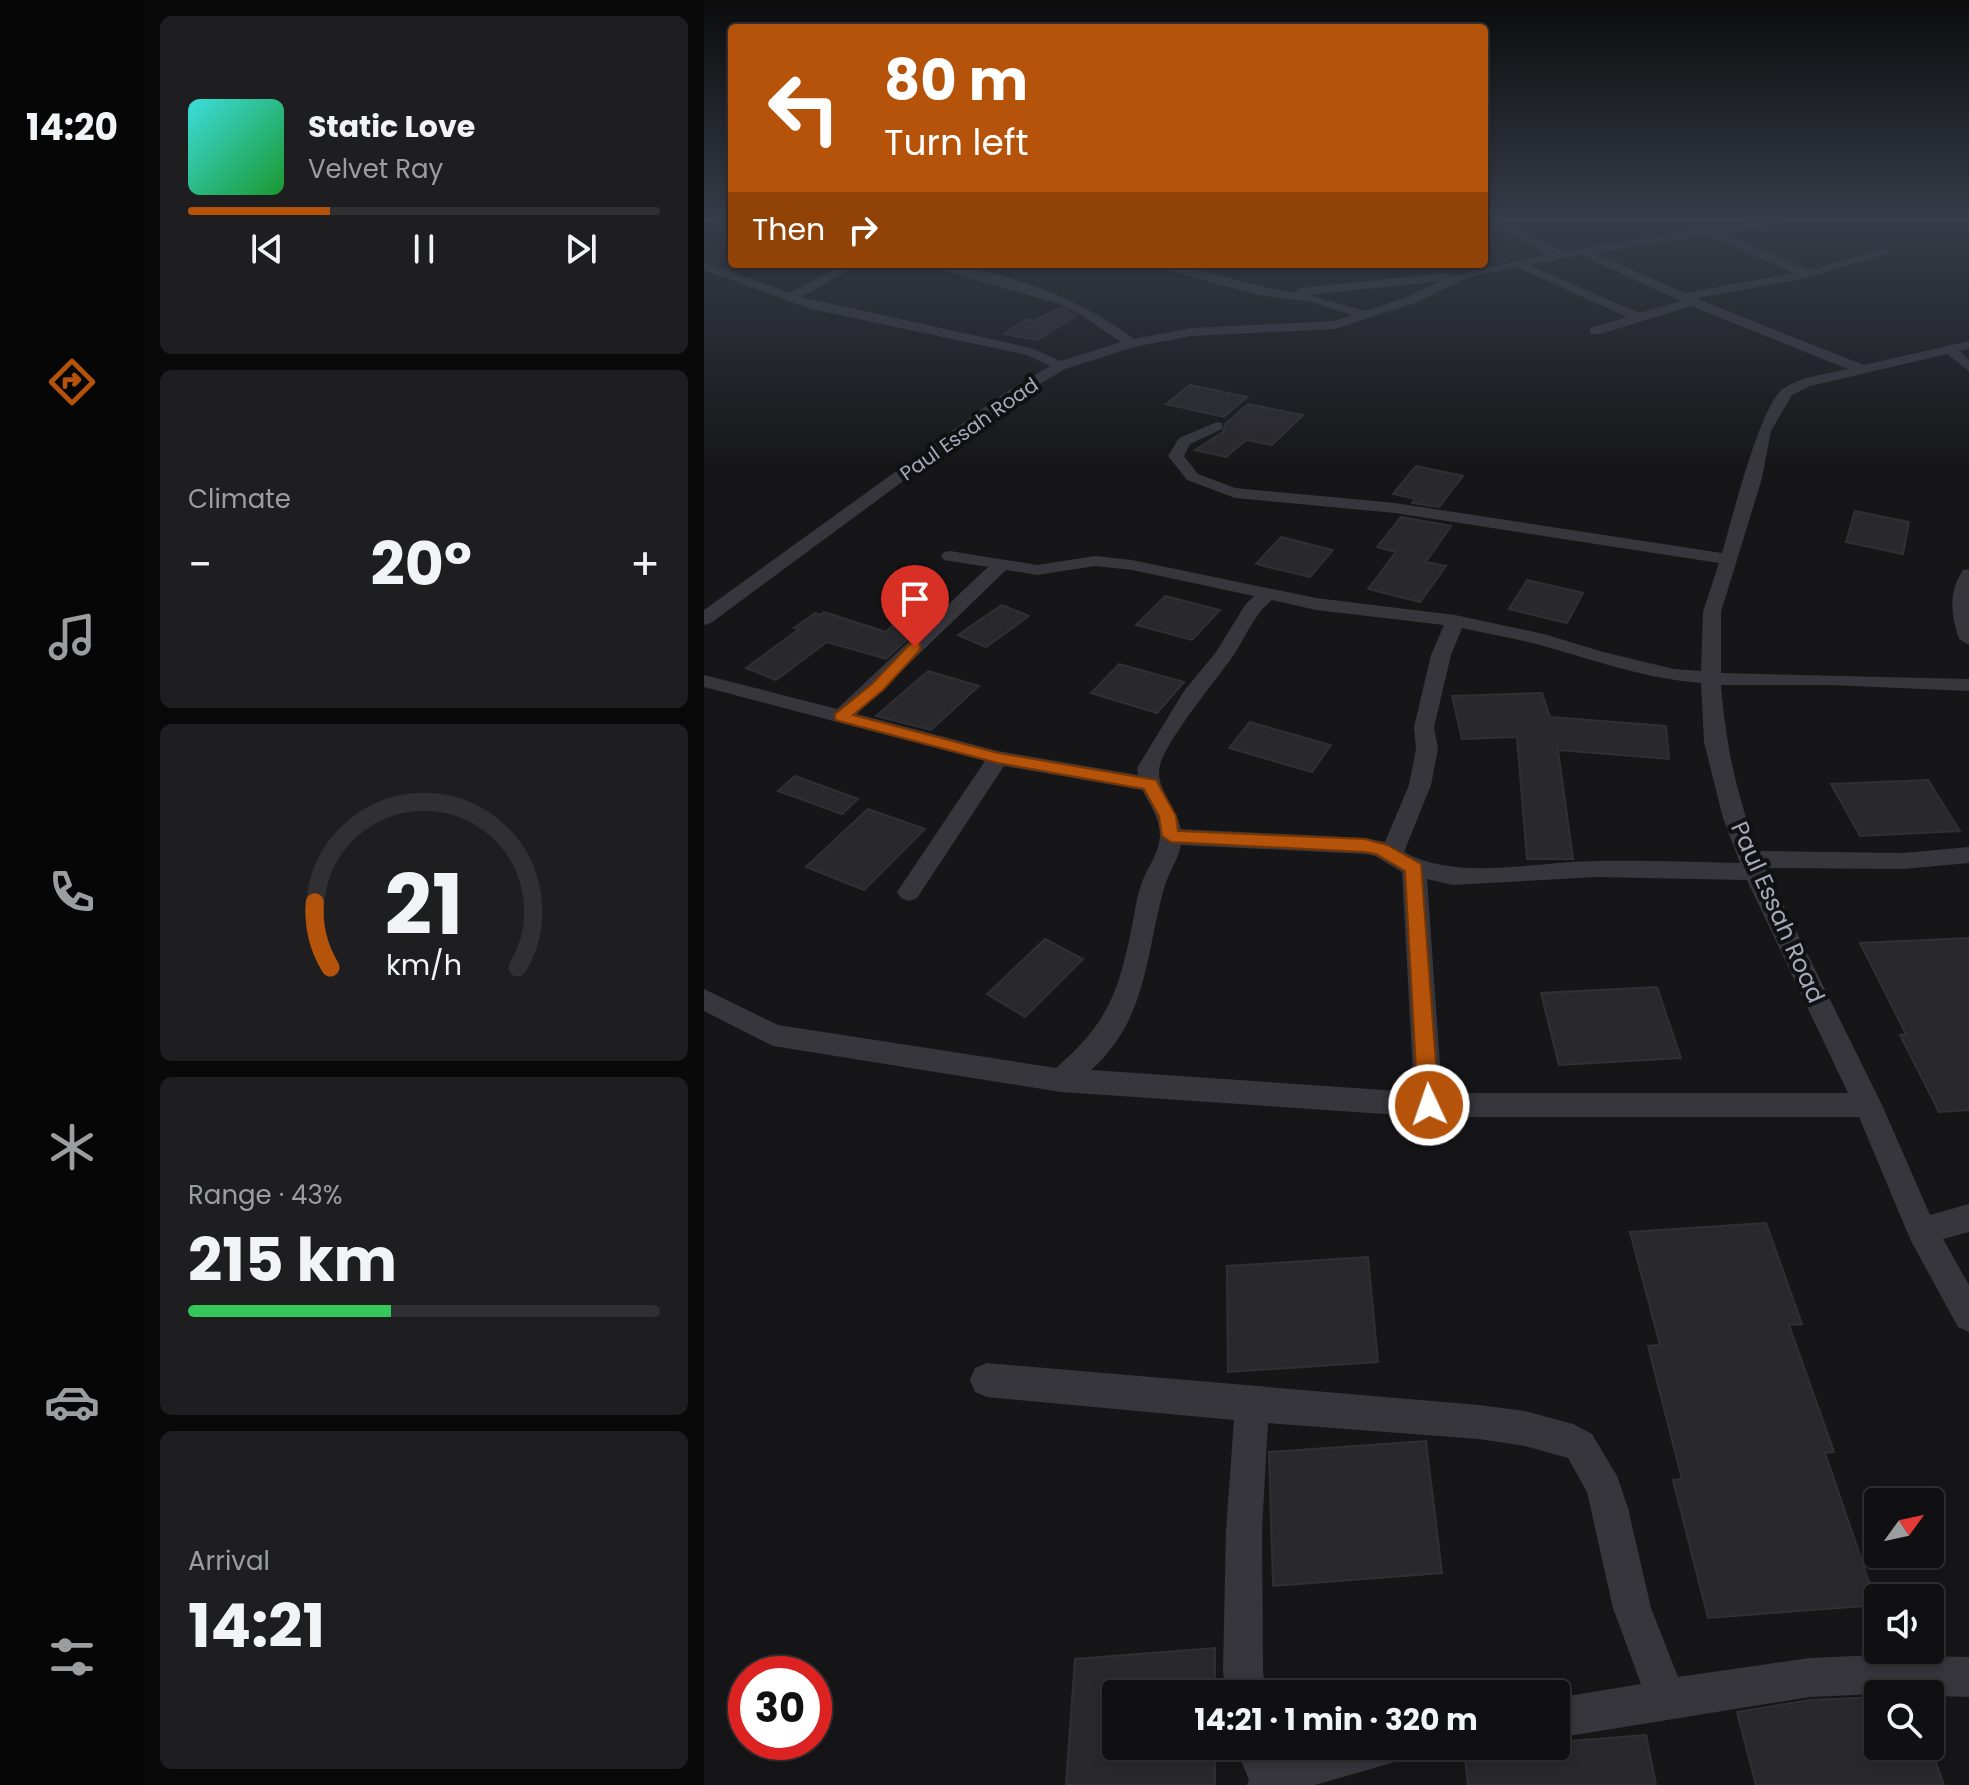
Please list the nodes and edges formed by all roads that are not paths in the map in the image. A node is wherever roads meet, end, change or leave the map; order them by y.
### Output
1 (808, 303) edge
2 (1065, 303) edge
3 (1320, 303) edge
4 (1402, 303) edge
5 (1606, 303) edge
6 (1678, 303) edge
7 (1699, 303) edge
8 (1367, 316) junction
9 (1639, 318) junction
10 (1595, 331) dead end
11 (1131, 343) junction
12 (1960, 347) edge
13 (1060, 366) junction
14 (1969, 367) edge
15 (1866, 370) junction
16 (1217, 426) dead end
17 (950, 556) dead end
18 (1728, 559) junction
19 (1001, 565) junction
20 (1969, 574) edge
21 (1268, 594) junction
22 (704, 619) edge
23 (1455, 621) junction
24 (1969, 639) edge
25 (1711, 676) junction
26 (704, 681) edge
27 (1969, 685) edge
28 (841, 717) junction
29 (998, 758) junction
30 (1150, 784) junction
31 (1171, 836) junction
32 (1969, 855) edge
33 (1403, 862) junction
34 (1752, 865) junction
35 (909, 892) dead end
36 (704, 999) edge
37 (1061, 1080) junction
38 (1429, 1105) junction
39 (1868, 1105) junction
40 (1969, 1218) edge
41 (1922, 1231) junction
42 (1969, 1316) edge
43 (987, 1380) dead end
44 (1252, 1405) junction
45 (1969, 1677) edge
46 (1244, 1680) edge
47 (1668, 1701) junction
48 (1570, 1716) edge
49 (1333, 1760) edge
50 (1265, 1771) edge

1 - 13 street
2 - 11 street
3 - 8 street
4 - 8 street, Paul Essah Road
5 - 9 street
6 - 9 street
7 - 15 street
8 - 11 street, Paul Essah Road
9 - 10 street
11 - 13 street, Paul Essah Road
12 - 14 street
12 - 15 street, Paul Essah Road
13 - 22 street, Paul Essah Road
15 - 18 street, Paul Essah Road
16 - 18 street
17 - 19 street
18 - 25 street, Paul Essah Road
19 - 21 street
19 - 28 street
20 - 24 street
21 - 23 street
21 - 30 street
23 - 25 street
23 - 33 street
25 - 27 street
25 - 34 street, Paul Essah Road
26 - 28 street
28 - 29 street
29 - 30 street
29 - 35 street
30 - 31 street
31 - 33 street
31 - 37 street
32 - 34 street
33 - 34 street
33 - 38 street
34 - 39 street, Paul Essah Road
36 - 37 street
37 - 38 street
38 - 39 street
39 - 41 street, Paul Essah Road
40 - 41 street
41 - 42 street, Paul Essah Road
43 - 44 street
44 - 46 street
44 - 47 street
45 - 47 street
47 - 48 street
49 - 50 street

